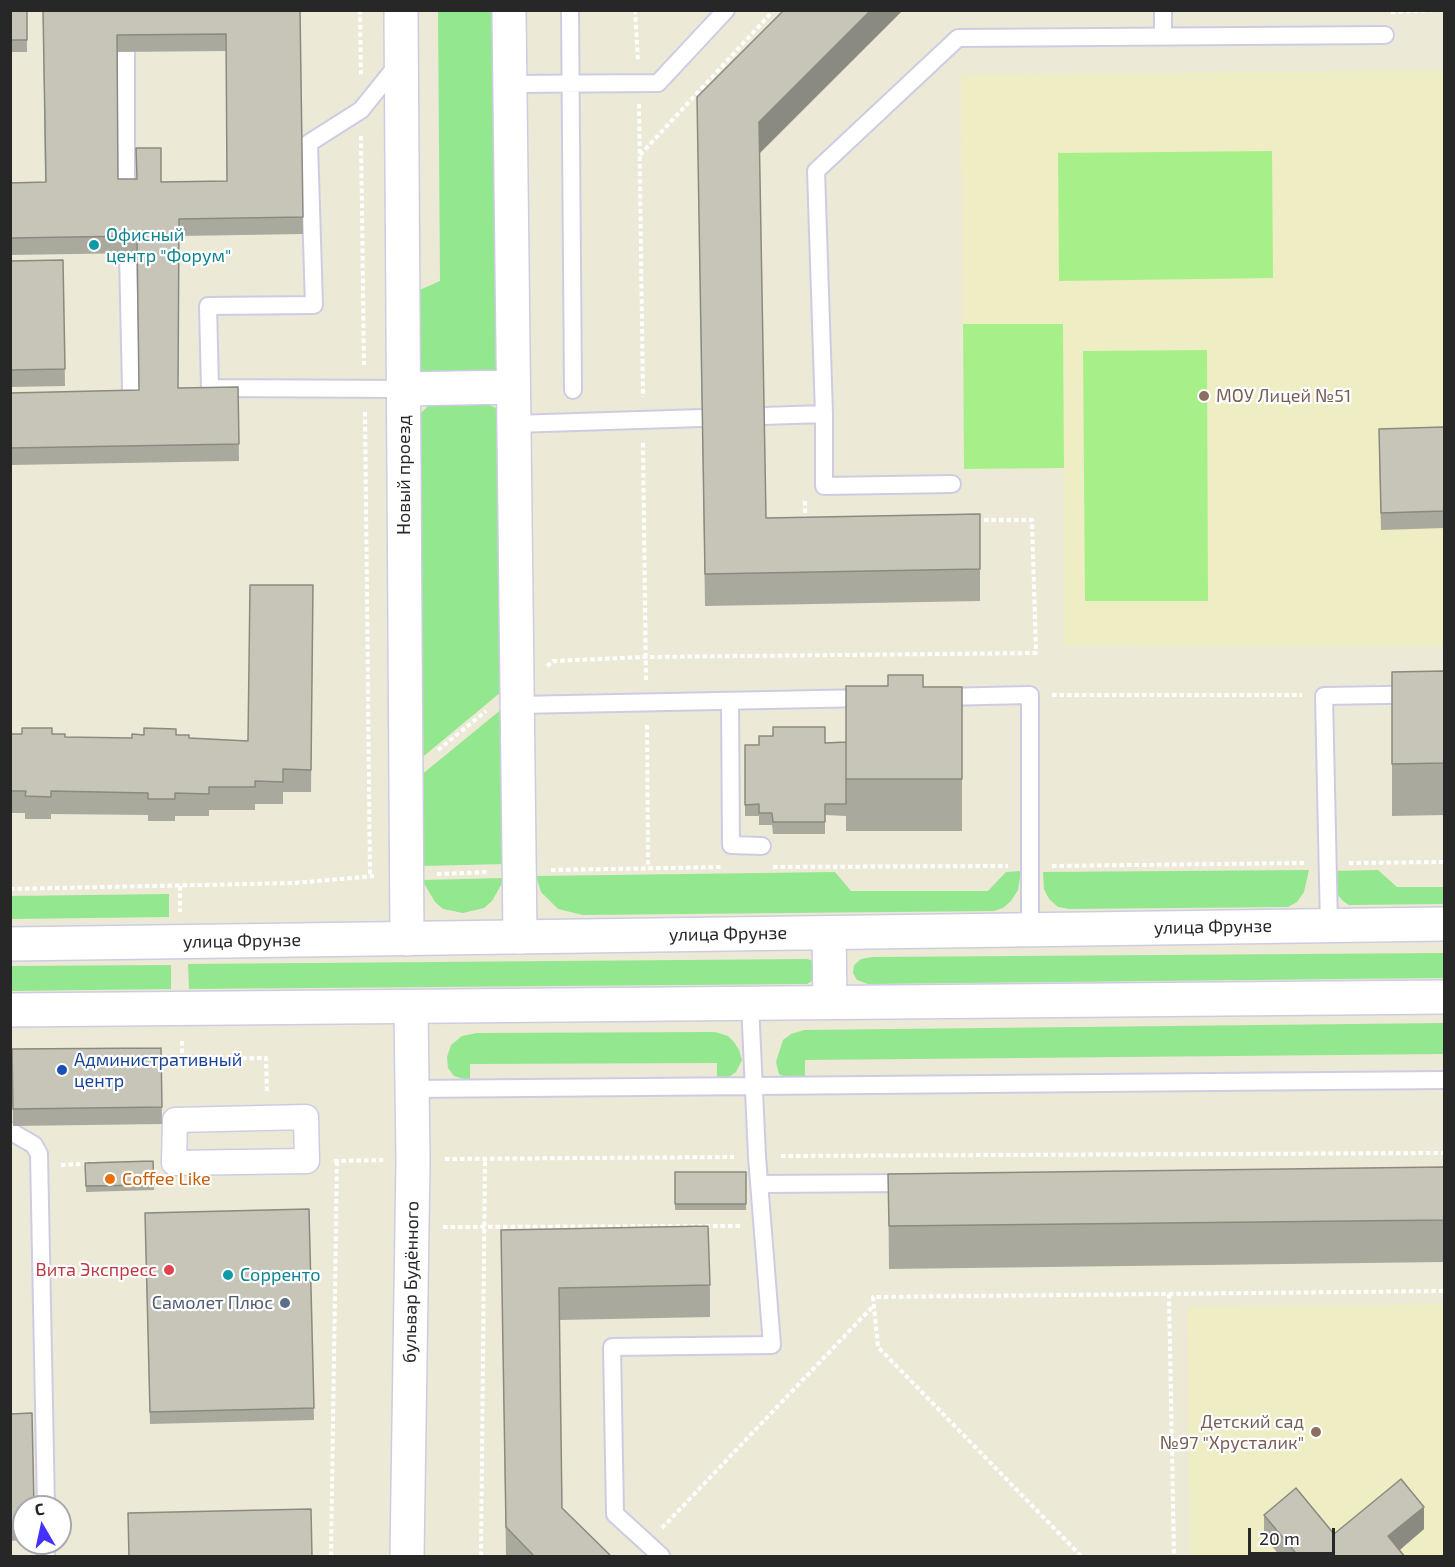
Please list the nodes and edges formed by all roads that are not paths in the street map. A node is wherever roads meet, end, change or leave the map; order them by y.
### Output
1 (400, 10) edge
2 (509, 10) edge
3 (570, 10) edge
4 (726, 10) edge
5 (1163, 10) edge
6 (1385, 35) dead end
7 (1163, 36) junction
8 (126, 52) edge
9 (401, 61) junction
10 (510, 84) junction
11 (571, 84) junction
12 (126, 196) edge
13 (129, 253) edge
14 (513, 387) junction
15 (210, 388) junction
16 (139, 389) edge
17 (189, 389) edge
18 (403, 389) junction
19 (573, 390) dead end
20 (824, 414) junction
21 (763, 416) edge
22 (702, 418) edge
23 (513, 424) junction
24 (952, 484) dead end
25 (1444, 694) edge
26 (926, 697) edge
27 (880, 698) edge
28 (730, 701) junction
29 (503, 707) junction
30 (762, 846) dead end
31 (1444, 924) edge
32 (1329, 926) junction
33 (1030, 930) junction
34 (829, 933) junction
35 (520, 937) junction
36 (406, 939) junction
37 (10, 944) edge
38 (1444, 997) edge
39 (830, 1002) junction
40 (750, 1003) junction
41 (411, 1008) junction
42 (10, 1010) edge
43 (1444, 1080) edge
44 (756, 1086) junction
45 (412, 1089) junction
46 (267, 1118) joint
47 (10, 1131) edge
48 (925, 1182) edge
49 (760, 1184) junction
50 (45, 1422) junction
51 (22, 1423) edge
52 (46, 1495) edge
53 (407, 1557) edge
54 (661, 1557) edge

1 - 9 main road, Новый проезд
2 - 10 main road
3 - 11 lane
4 - 11 lane
5 - 7 lane
6 - 7 lane
7 - 20 lane
8 - 12 lane
9 - 15 lane
9 - 18 main road, Новый проезд
10 - 11 lane
10 - 14 main road
11 - 19 lane
13 - 16 lane
14 - 18 main road
14 - 23 main road
15 - 17 lane
15 - 18 lane
18 - 36 main road, Новый проезд
20 - 21 lane
20 - 24 lane
22 - 23 lane
23 - 29 main road
25 - 32 lane
26 - 33 lane
27 - 28 lane
28 - 29 lane
28 - 30 lane
29 - 35 main road
31 - 32 main road, улица Фрунзе
32 - 33 main road, улица Фрунзе
33 - 34 main road, улица Фрунзе
34 - 35 main road, улица Фрунзе
34 - 39 main road
35 - 36 main road, улица Фрунзе
36 - 37 main road, улица Фрунзе
38 - 39 main road
39 - 40 main road
40 - 41 main road
40 - 44 lane
41 - 42 main road
41 - 45 main road, бульвар Будённого
43 - 44 lane
44 - 45 lane
44 - 49 lane
45 - 53 main road, бульвар Будённого
46 - 46 street
47 - 50 lane
48 - 49 lane
49 - 54 lane
50 - 51 lane
50 - 52 lane

